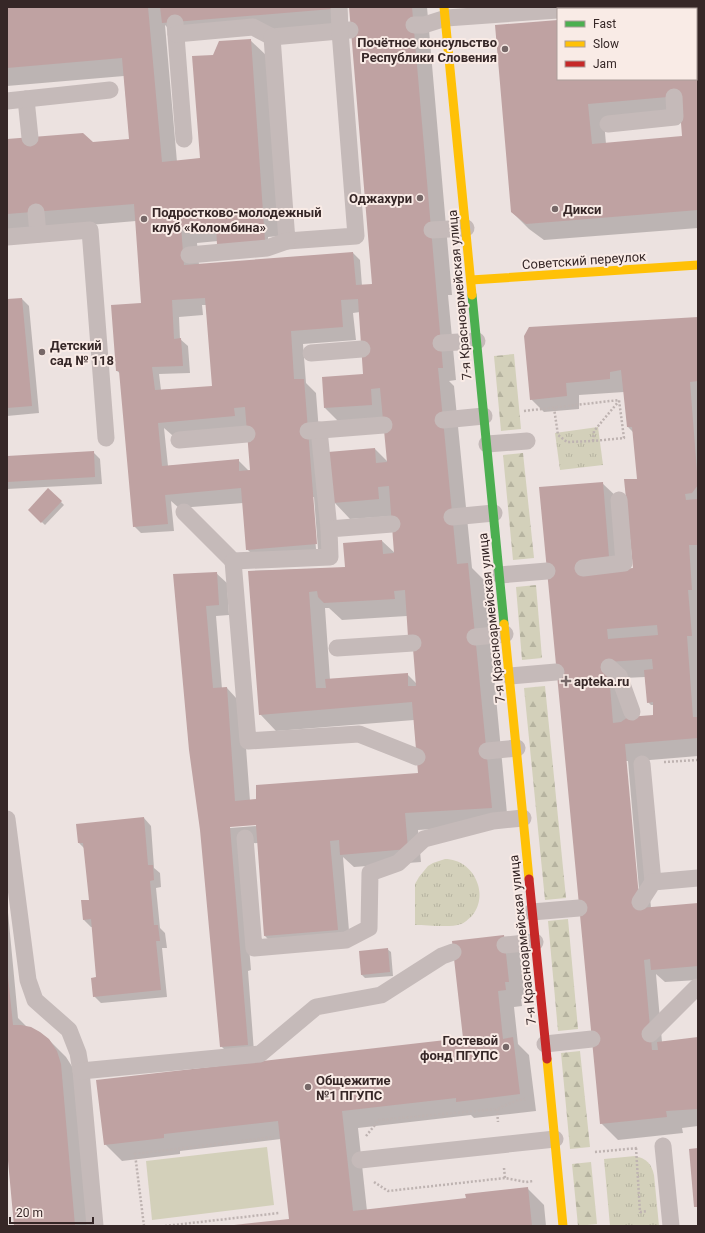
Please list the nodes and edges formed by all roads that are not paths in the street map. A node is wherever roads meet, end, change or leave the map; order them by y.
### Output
1 (339, 7) edge
2 (600, 7) edge
3 (585, 8) edge
4 (557, 10) edge
5 (445, 13) edge
6 (414, 25) dead end
7 (345, 31) junction
8 (272, 37) junction
9 (110, 90) dead end
10 (674, 97) dead end
11 (26, 99) junction
12 (7, 101) edge
13 (608, 124) dead end
14 (30, 138) dead end
15 (184, 139) dead end
16 (36, 212) dead end
17 (466, 228) junction
18 (432, 230) dead end
19 (38, 234) junction
20 (7, 237) edge
21 (287, 241) junction
22 (189, 255) dead end
23 (698, 265) edge
24 (471, 280) junction
25 (477, 341) junction
26 (441, 343) dead end
27 (362, 349) dead end
28 (311, 353) dead end
29 (484, 416) junction
30 (443, 420) dead end
31 (384, 425) dead end
32 (248, 434) dead end
33 (106, 438) dead end
34 (180, 440) dead end
35 (527, 441) dead end
36 (487, 444) junction
37 (619, 500) dead end
38 (184, 512) dead end
39 (494, 513) junction
40 (452, 517) dead end
41 (392, 524) dead end
42 (329, 529) junction
43 (233, 560) junction
44 (583, 568) dead end
45 (547, 571) dead end
46 (500, 575) junction
47 (505, 634) junction
48 (475, 637) dead end
49 (413, 643) dead end
50 (337, 648) dead end
51 (609, 667) dead end
52 (556, 672) dead end
53 (510, 676) junction
54 (632, 712) dead end
55 (517, 748) junction
56 (486, 751) dead end
57 (417, 757) dead end
58 (642, 764) road end
59 (523, 818) junction
60 (7, 819) edge
61 (244, 838) dead end
62 (698, 878) edge
63 (653, 882) junction
64 (640, 902) dead end
65 (579, 908) dead end
66 (532, 912) junction
67 (535, 942) junction
68 (505, 946) dead end
69 (453, 952) dead end
70 (697, 987) dead end
71 (650, 1034) dead end
72 (592, 1039) dead end
73 (545, 1044) junction
74 (81, 1071) junction
75 (555, 1139) junction
76 (663, 1146) road end
77 (360, 1160) dead end
78 (95, 1226) edge
79 (563, 1226) edge
80 (671, 1226) edge

1 - 7 lane
2 - 3 lane
4 - 5 lane
5 - 6 lane
5 - 17 street, 7-я Красноармейская улица
7 - 8 lane
7 - 21 lane
8 - 15 lane
8 - 21 lane
9 - 11 lane
10 - 13 lane
11 - 12 lane
11 - 14 lane
16 - 19 lane
17 - 18 lane
17 - 24 street, 7-я Красноармейская улица
19 - 20 lane
19 - 33 lane
21 - 22 lane
23 - 24 street, Советский переулок
24 - 25 street, 7-я Красноармейская улица
25 - 26 lane
25 - 29 street, 7-я Красноармейская улица
27 - 28 lane
29 - 30 lane
29 - 36 street, 7-я Красноармейская улица
31 - 42 lane
32 - 34 lane
35 - 36 lane
36 - 39 street, 7-я Красноармейская улица
37 - 44 lane
38 - 43 lane
39 - 40 lane
39 - 46 street, 7-я Красноармейская улица
41 - 42 lane
42 - 43 lane
43 - 57 lane
45 - 46 lane
46 - 47 street, 7-я Красноармейская улица
47 - 48 lane
47 - 53 street, 7-я Красноармейская улица
49 - 50 lane
51 - 54 lane
52 - 53 lane
53 - 55 street, 7-я Красноармейская улица
55 - 56 lane
55 - 59 street, 7-я Красноармейская улица
58 - 63 lane
59 - 61 lane
59 - 66 street, 7-я Красноармейская улица
60 - 74 lane
62 - 63 lane
63 - 64 lane
65 - 66 lane
66 - 67 street, 7-я Красноармейская улица
67 - 68 lane
67 - 73 street, 7-я Красноармейская улица
69 - 74 lane
70 - 71 lane
72 - 73 lane
73 - 75 street, 7-я Красноармейская улица
74 - 78 lane
75 - 77 lane
75 - 79 street, 7-я Красноармейская улица
76 - 80 lane

